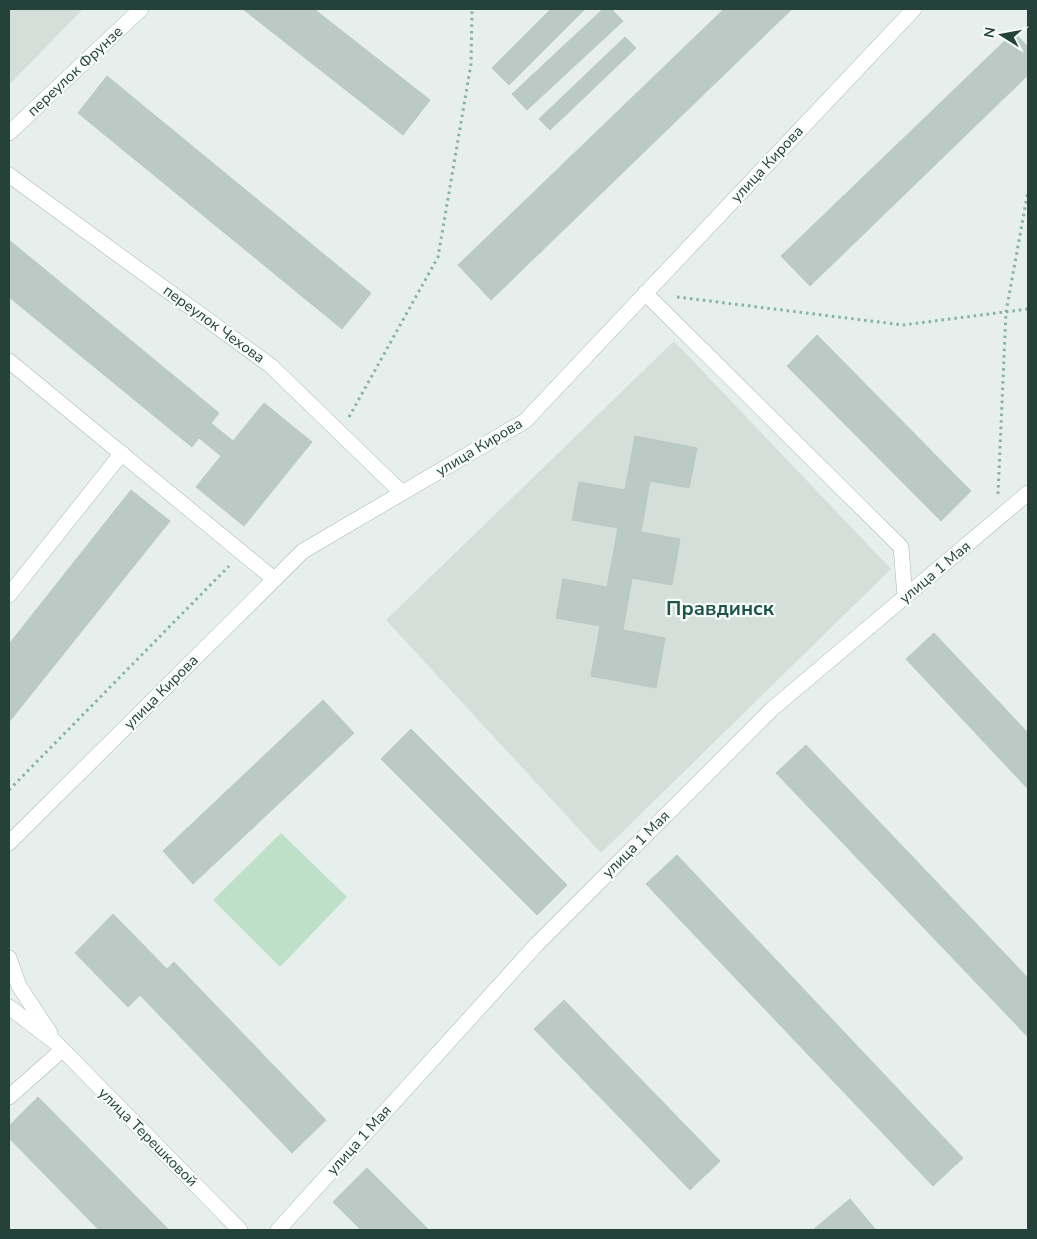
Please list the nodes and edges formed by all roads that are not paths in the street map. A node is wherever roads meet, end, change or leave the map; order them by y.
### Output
1 (140, 9) edge
2 (914, 9) edge
3 (9, 133) edge
4 (9, 175) edge
5 (645, 293) junction
6 (9, 361) edge
7 (122, 453) junction
8 (402, 493) junction
9 (1028, 494) edge
10 (274, 579) junction
11 (9, 594) edge
12 (904, 597) junction
13 (9, 843) edge
14 (9, 958) edge
15 (9, 1007) edge
16 (59, 1046) junction
17 (9, 1097) edge
18 (240, 1230) edge
19 (278, 1230) edge

1 - 3 street, переулок Фрунзе
2 - 5 street, улица Кирова
4 - 8 street, переулок Чехова
5 - 8 street, улица Кирова
5 - 12 street
6 - 7 street
7 - 10 street
7 - 11 street
8 - 10 street, улица Кирова
9 - 12 street, улица 1 Мая
10 - 13 street, улица Кирова
12 - 19 street, улица 1 Мая
14 - 16 street, улица Терешковой
15 - 16 street, улица Терешковой
16 - 17 street
16 - 18 street, улица Терешковой

